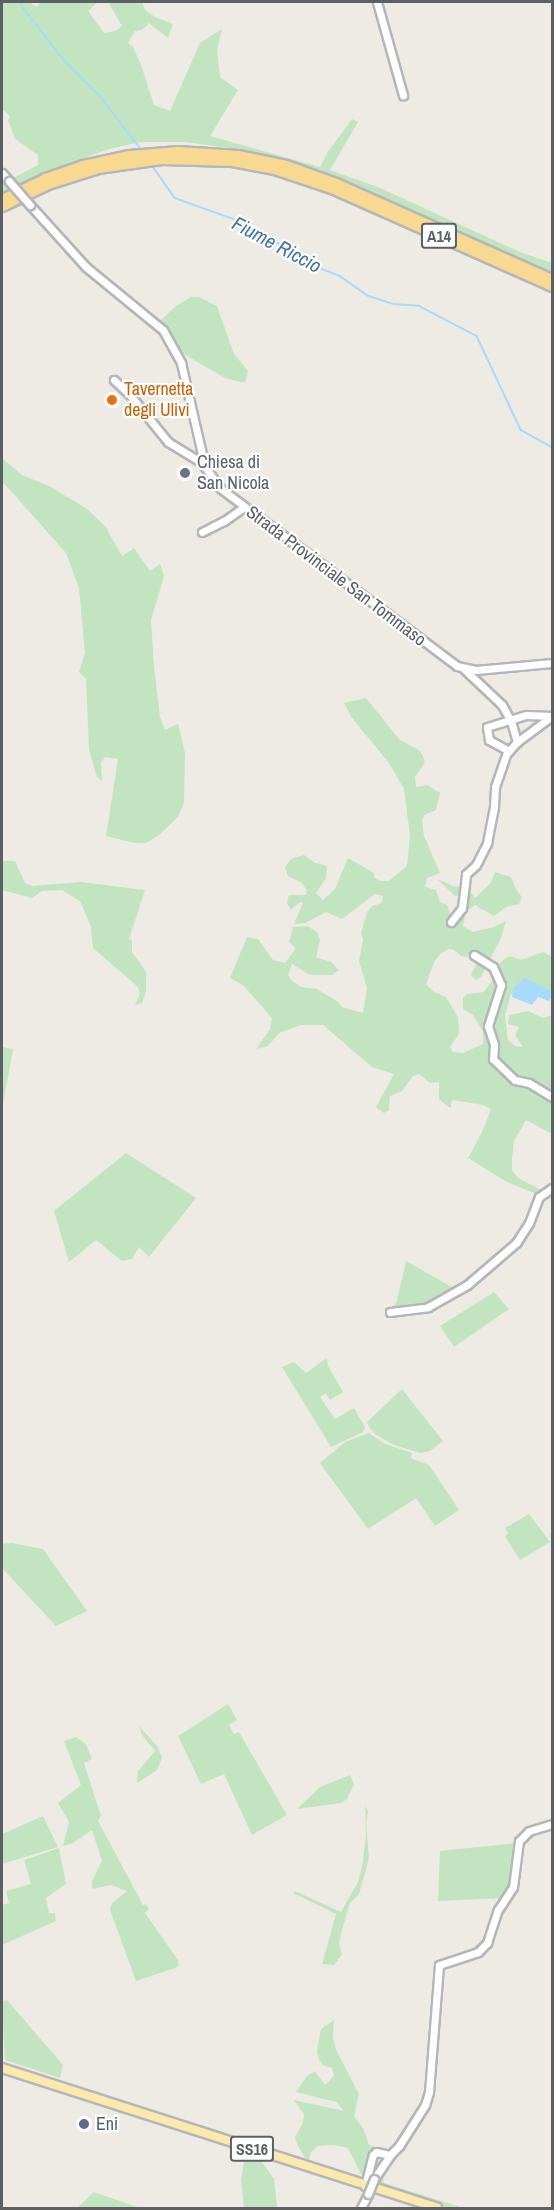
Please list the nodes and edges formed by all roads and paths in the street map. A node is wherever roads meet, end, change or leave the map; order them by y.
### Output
1 (377, 2) edge
2 (403, 95) dead end
3 (2, 173) edge
4 (64, 175) junction
5 (326, 183) junction
6 (2, 199) edge
7 (2, 207) edge
8 (552, 279) edge
9 (552, 286) edge
10 (114, 380) dead end
11 (204, 464) junction
12 (244, 507) junction
13 (202, 532) dead end
14 (552, 663) edge
15 (464, 669) junction
16 (552, 716) edge
17 (511, 721) junction
18 (517, 742) junction
19 (509, 751) junction
20 (451, 922) dead end
21 (474, 955) dead end
22 (552, 1097) edge
23 (552, 1188) edge
24 (390, 1312) dead end
25 (552, 1824) edge
26 (2, 2068) edge
27 (390, 2155) junction
28 (364, 2188) junction
29 (361, 2208) edge
30 (437, 2208) edge

1 - 2 street
3 - 11 street, Strada Provinciale San Tommaso, bridge
4 - 5 highway, A14
4 - 6 highway, A14
4 - 7 highway, A14
5 - 8 highway, A14
5 - 9 highway, A14
10 - 11 street
11 - 12 street, Strada Provinciale San Tommaso
12 - 13 street
12 - 15 street, Strada Provinciale San Tommaso
14 - 15 street
15 - 17 street, Strada Provinciale San Tommaso
16 - 17 street
16 - 18 street
17 - 18 street, Strada Provinciale San Tommaso
17 - 19 street
18 - 19 street
19 - 20 street
21 - 22 street
23 - 24 street
25 - 27 street
26 - 28 main road, SS16
27 - 28 street, bridge
27 - 28 street
28 - 29 street
28 - 30 main road, SS16

